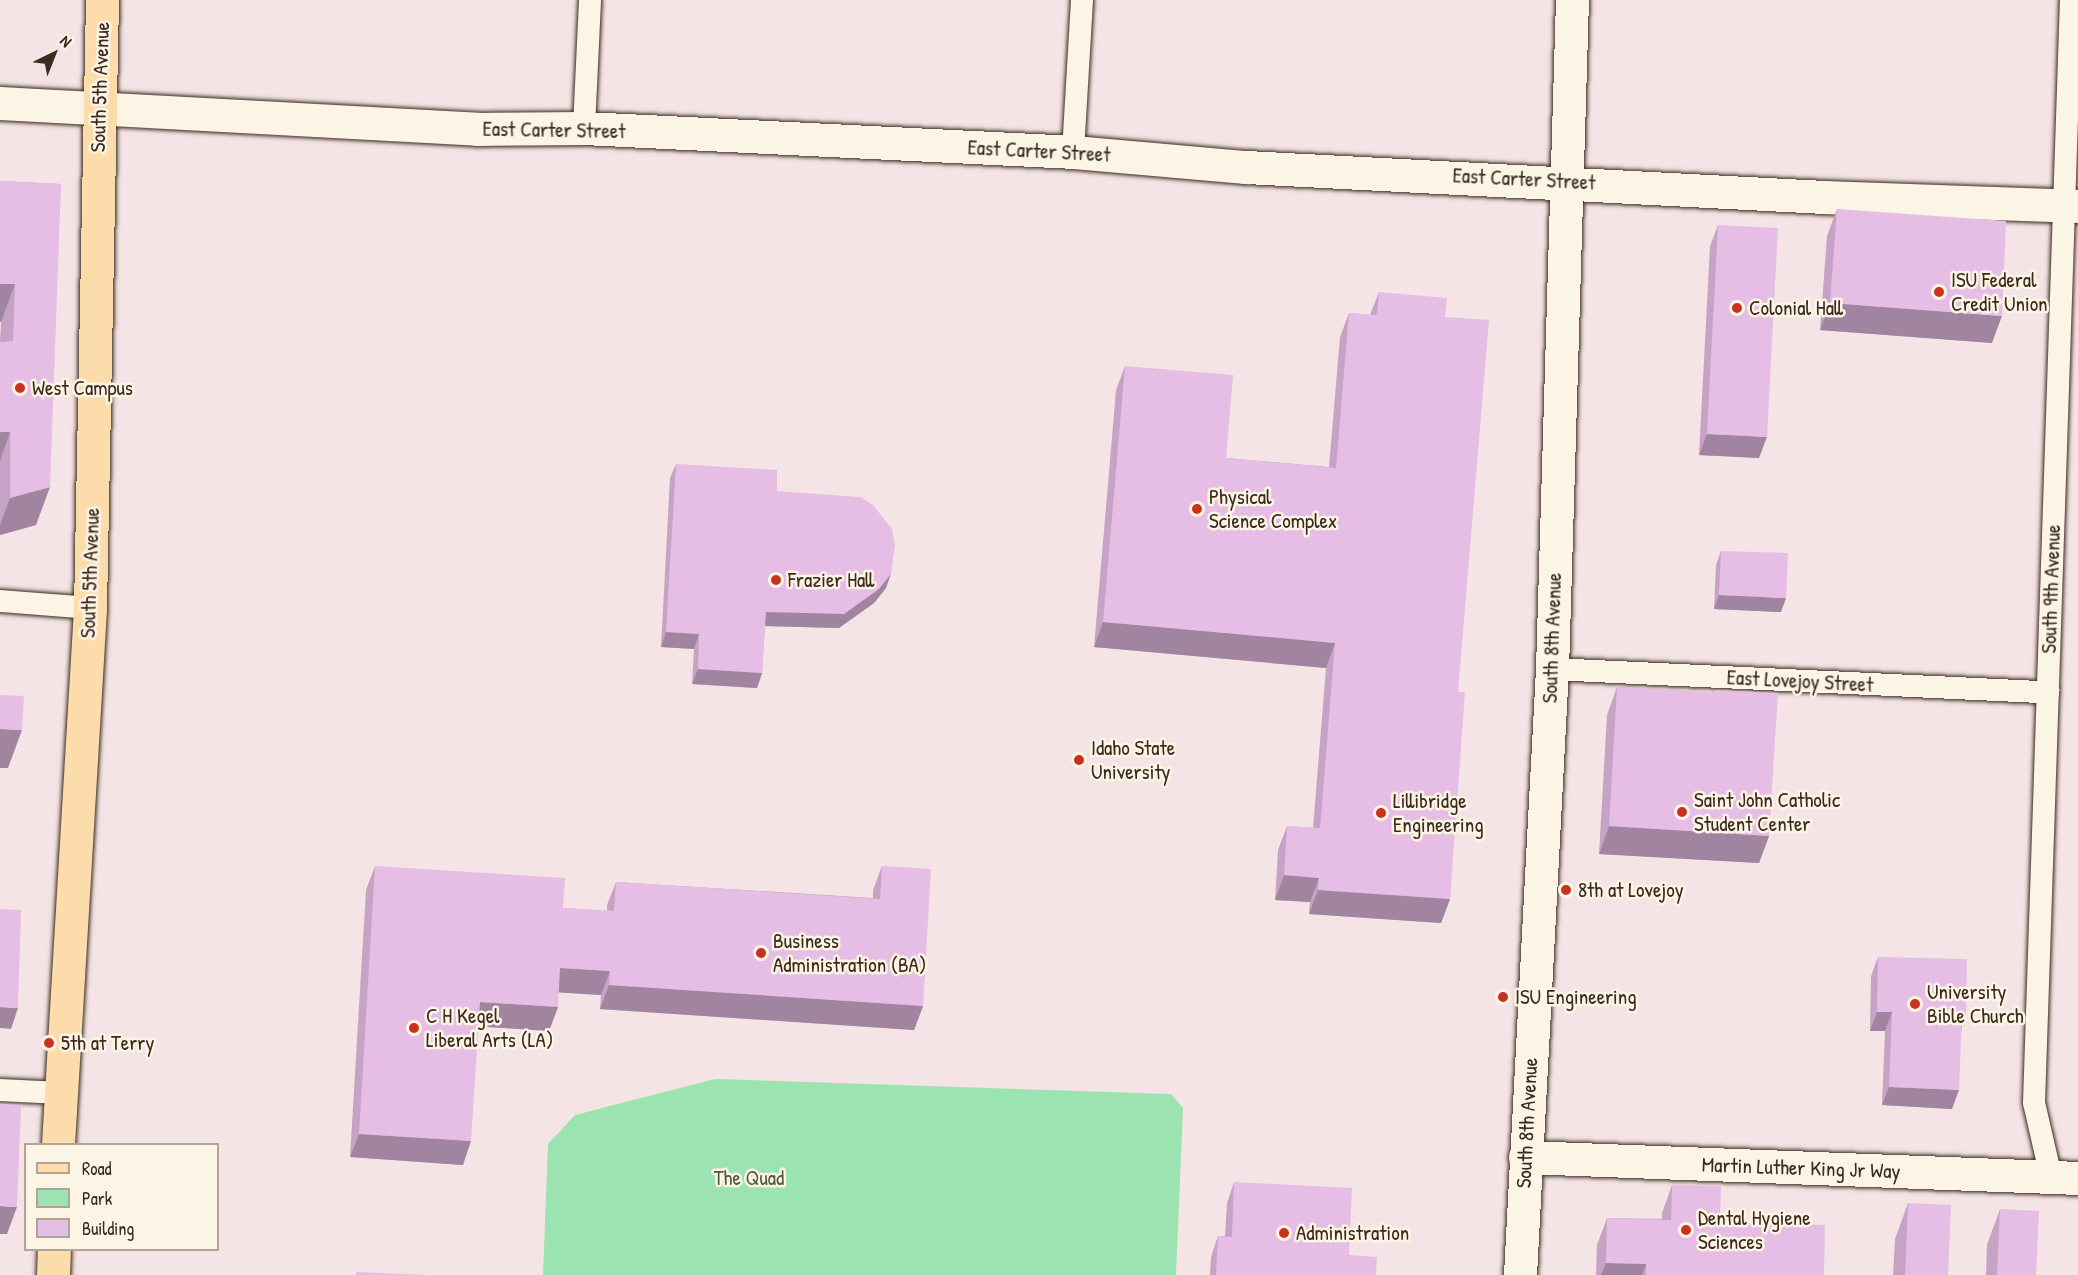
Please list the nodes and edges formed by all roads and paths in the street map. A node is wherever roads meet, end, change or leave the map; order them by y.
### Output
1 (102, 0) edge
2 (590, 0) edge
3 (1082, 0) edge
4 (1572, 0) edge
5 (2071, 0) edge
6 (0, 103) edge
7 (98, 110) junction
8 (584, 128) junction
9 (1073, 152) junction
10 (1567, 181) junction
11 (2070, 205) edge
12 (0, 601) edge
13 (90, 608) junction
14 (1552, 669) junction
15 (2048, 692) junction
16 (0, 1090) edge
17 (61, 1093) junction
18 (58, 1143) edge
19 (1525, 1157) junction
20 (2064, 1178) edge
21 (54, 1251) edge
22 (53, 1275) edge
23 (1520, 1275) edge

1 - 7 main road, South 5th Avenue
2 - 8 street
3 - 9 street
4 - 10 street, South 8th Avenue
5 - 11 street, South 9th Avenue
6 - 7 street, East Carter Street
7 - 8 street, East Carter Street
7 - 13 main road, South 5th Avenue
8 - 9 street, East Carter Street
9 - 10 street, East Carter Street
10 - 11 street, East Carter Street
10 - 14 street, South 8th Avenue
11 - 15 street, South 9th Avenue
12 - 13 street
13 - 17 main road, South 5th Avenue
14 - 15 street, East Lovejoy Street
14 - 19 street, South 8th Avenue
15 - 20 street, South 9th Avenue
16 - 17 street
17 - 18 main road, South 5th Avenue
19 - 20 street, Martin Luther King Jr Way
19 - 23 street, South 8th Avenue
21 - 22 main road

